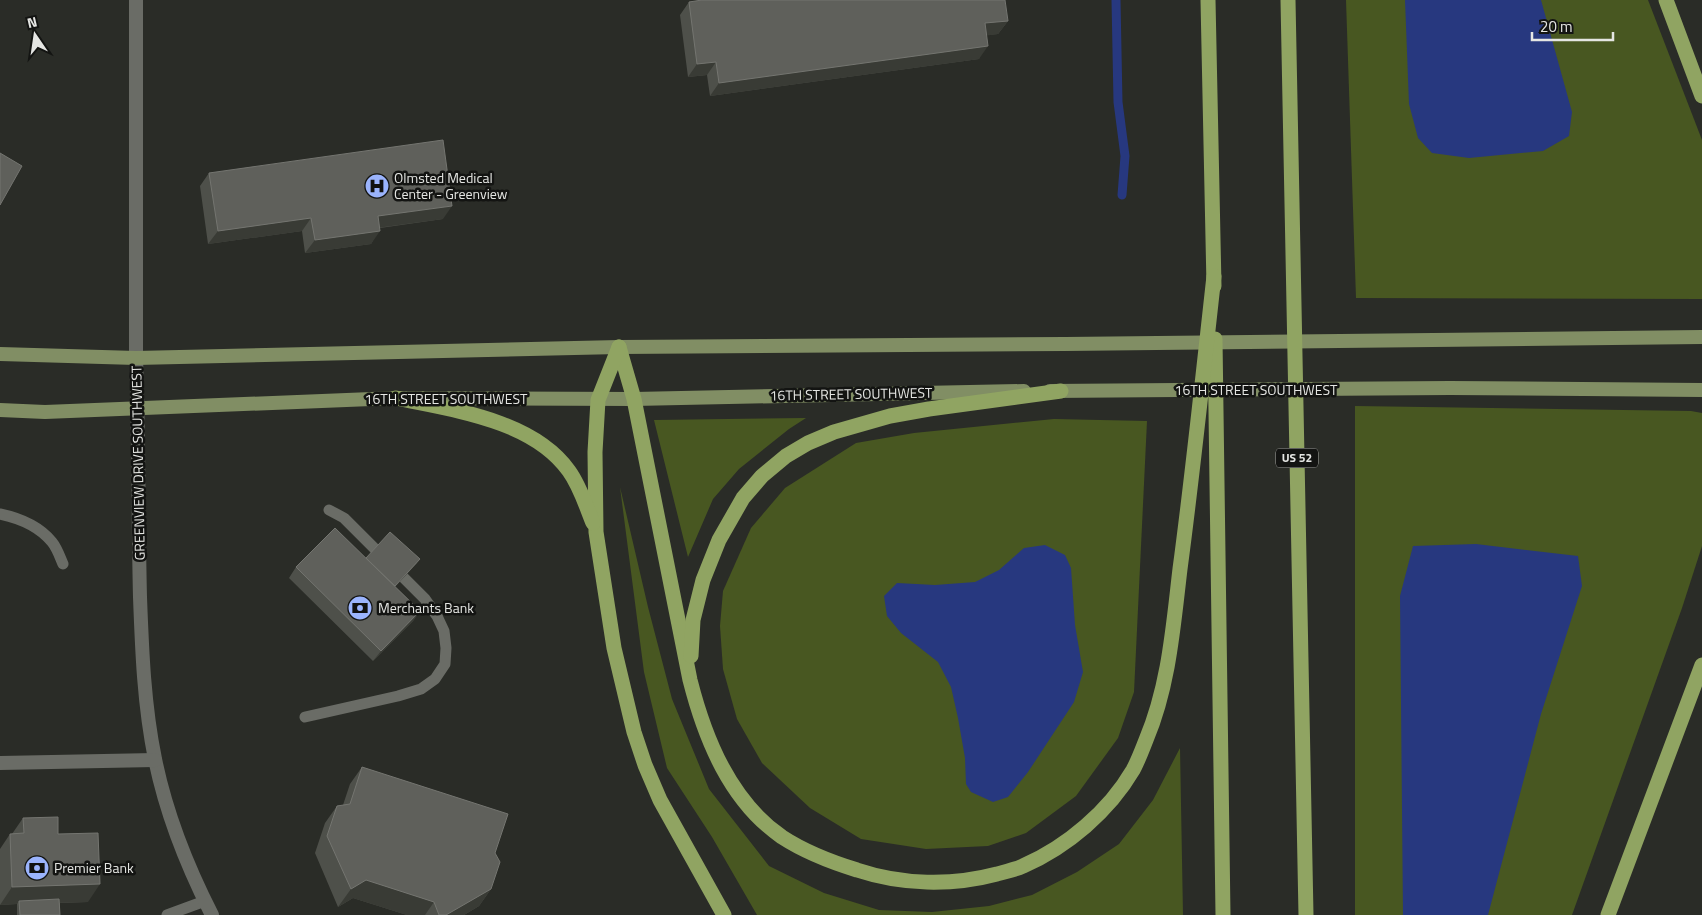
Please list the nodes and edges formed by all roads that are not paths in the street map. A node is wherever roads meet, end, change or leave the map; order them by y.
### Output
1 (136, 0) edge
2 (1208, 0) edge
3 (1288, 0) edge
4 (1666, 0) edge
5 (1702, 96) edge
6 (1214, 276) junction
7 (1702, 337) edge
8 (618, 347) junction
9 (0, 354) edge
10 (136, 358) junction
11 (1702, 390) edge
12 (1061, 391) junction
13 (396, 398) junction
14 (634, 399) junction
15 (598, 400) junction
16 (138, 409) junction
17 (0, 410) edge
18 (329, 510) dead end
19 (0, 514) edge
20 (596, 532) junction
21 (63, 564) dead end
22 (1702, 665) edge
23 (690, 680) junction
24 (305, 716) dead end
25 (155, 760) junction
26 (0, 763) edge
27 (205, 901) junction
28 (167, 915) edge
29 (212, 915) edge
30 (724, 915) edge
31 (1223, 915) edge
32 (1306, 915) edge
33 (1608, 915) edge

1 - 10 street, GREENVIEW DRIVE SOUTHWEST
2 - 6 highway
3 - 32 highway, US 52
4 - 5 highway
6 - 23 highway
6 - 31 highway
7 - 8 main road
8 - 10 main road
8 - 14 highway
8 - 15 highway
9 - 10 main road
10 - 16 street, GREENVIEW DRIVE SOUTHWEST
11 - 12 main road, 16TH STREET SOUTHWEST
12 - 14 main road, 16TH STREET SOUTHWEST
12 - 23 highway
13 - 15 main road, 16TH STREET SOUTHWEST
13 - 16 main road, 16TH STREET SOUTHWEST
13 - 20 highway
14 - 15 main road, 16TH STREET SOUTHWEST
14 - 23 highway
15 - 20 highway
16 - 17 main road, 16TH STREET SOUTHWEST
16 - 25 street, GREENVIEW DRIVE SOUTHWEST
18 - 24 lane
19 - 21 lane
20 - 30 highway
22 - 33 highway
25 - 26 street
25 - 27 street, GREENVIEW DRIVE SOUTHWEST
27 - 28 lane
27 - 29 street, GREENVIEW DRIVE SOUTHWEST

